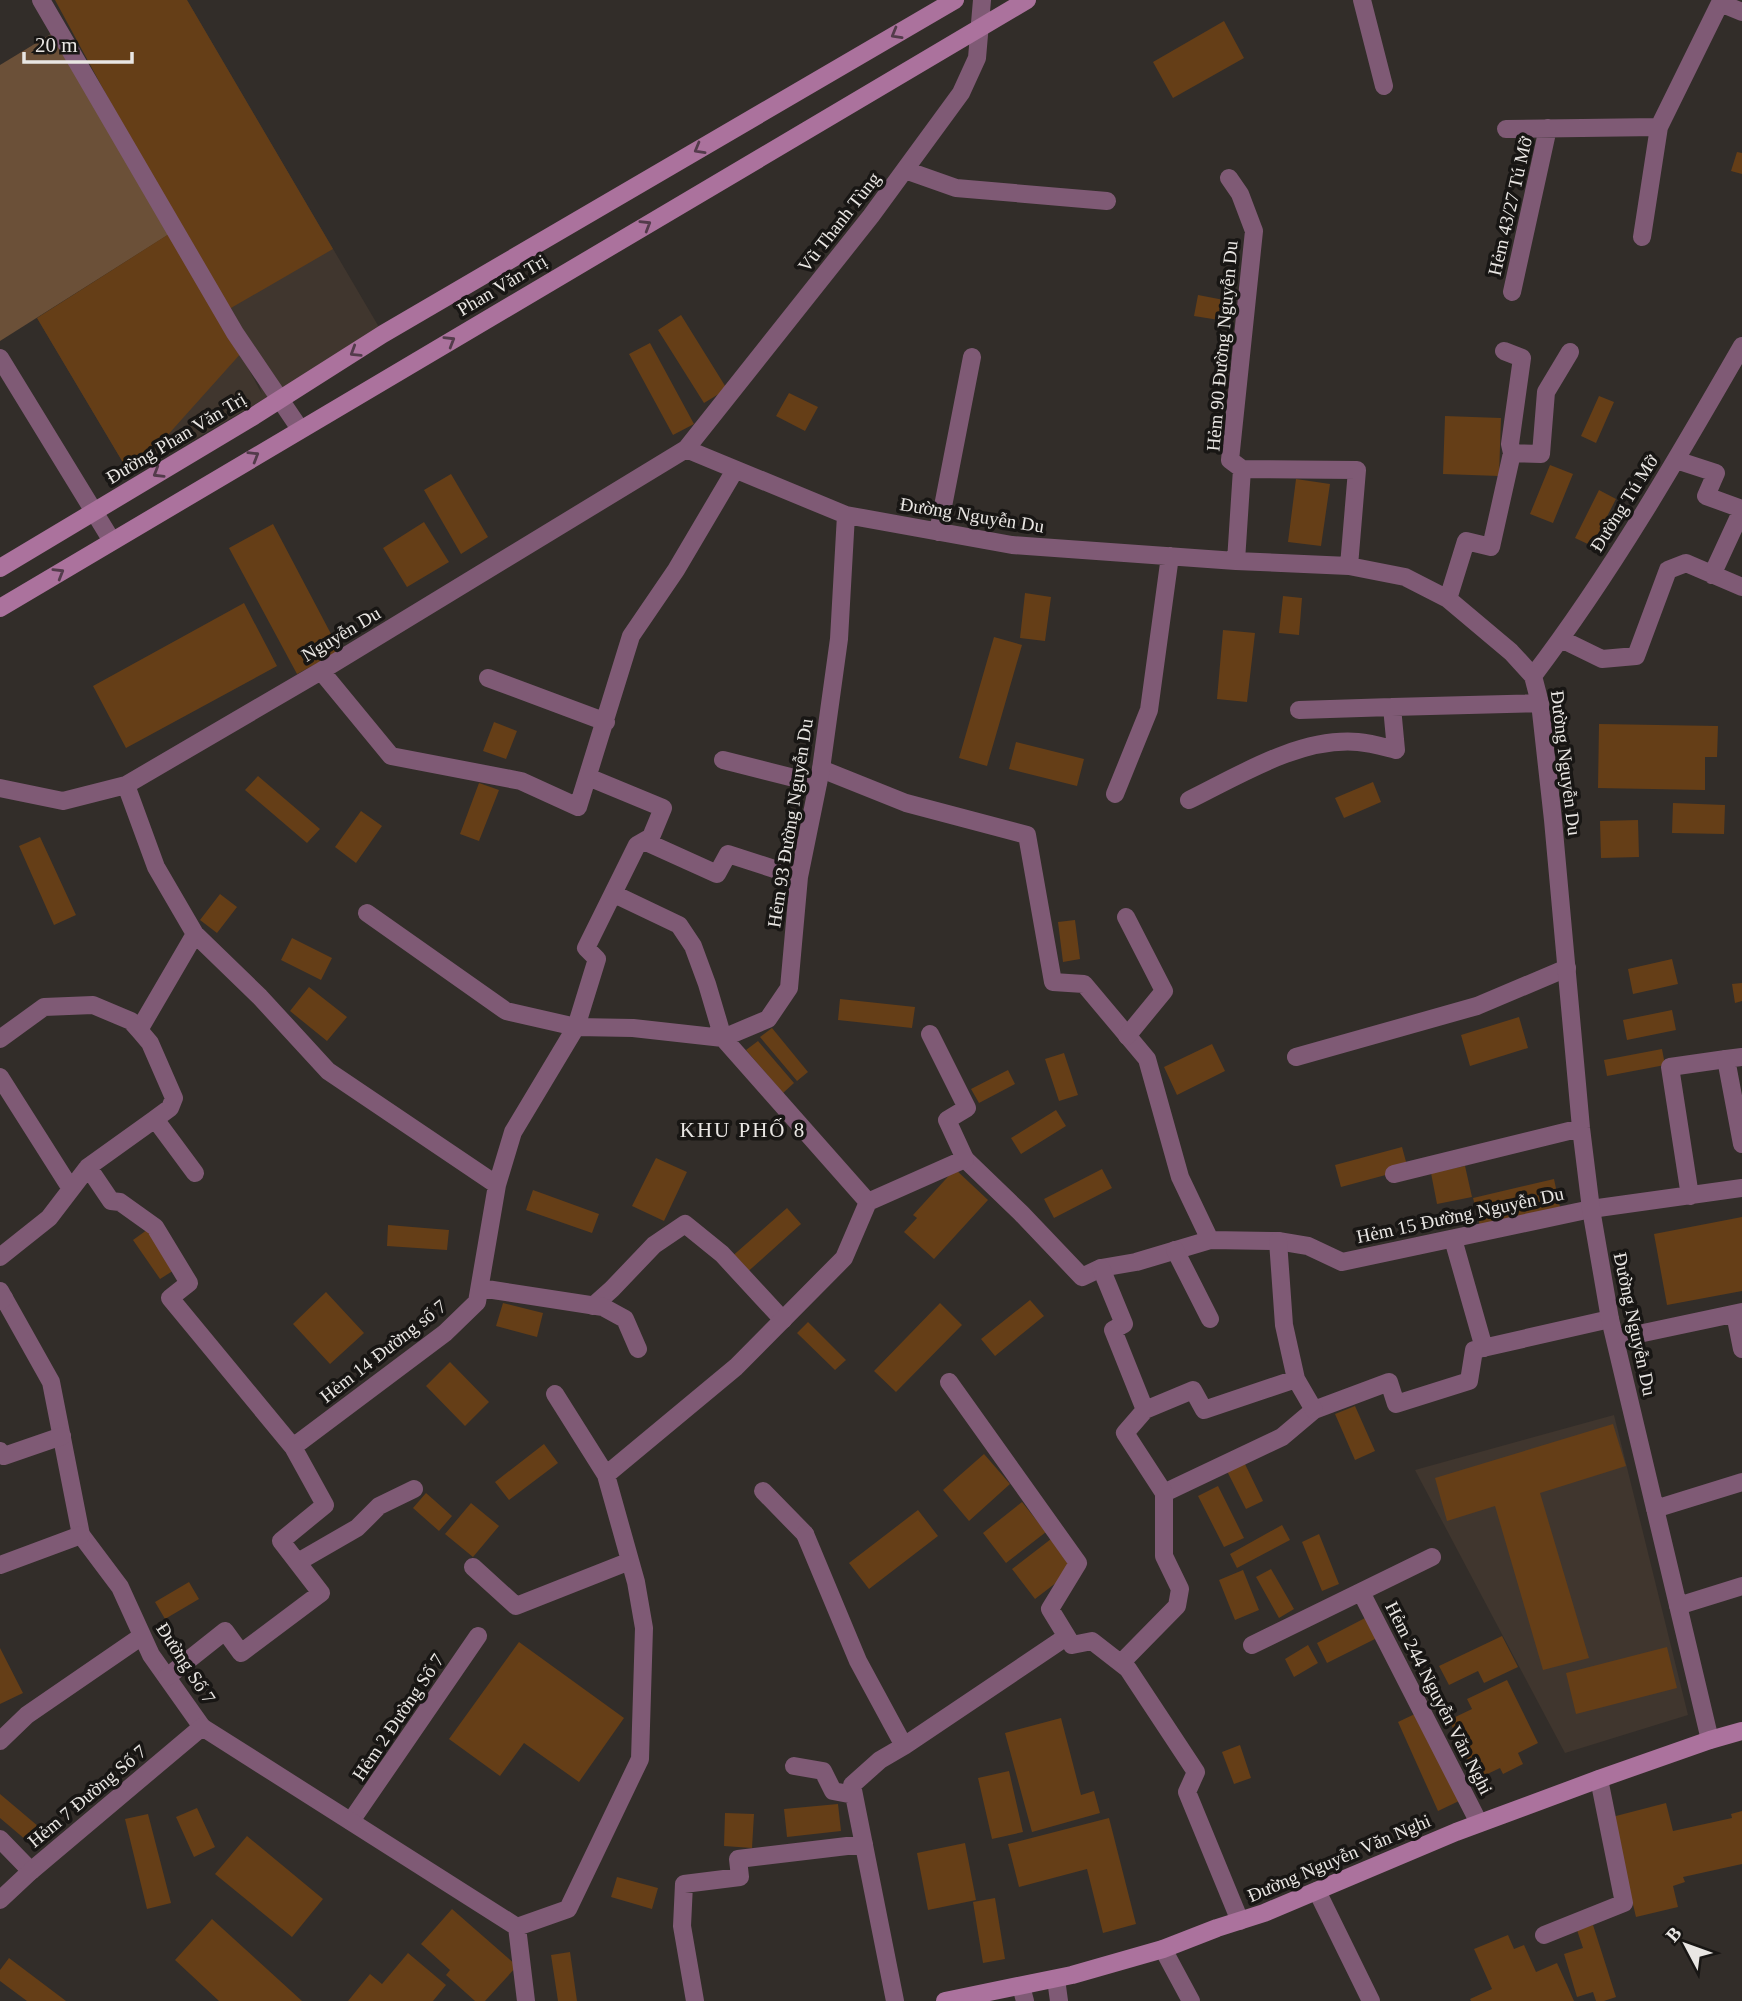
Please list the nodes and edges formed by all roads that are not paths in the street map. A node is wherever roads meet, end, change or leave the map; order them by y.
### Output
1 (41, 0) edge
2 (955, 0) edge
3 (982, 0) edge
4 (1027, 0) edge
5 (1362, 0) edge
6 (1734, 7) edge
7 (981, 27) junction
8 (1384, 86) dead end
9 (1659, 127) junction
10 (1548, 128) junction
11 (1506, 129) dead end
12 (905, 170) junction
13 (1229, 178) dead end
14 (1107, 201) dead end
15 (1642, 237) dead end
16 (1512, 292) dead end
17 (1742, 346) edge
18 (1504, 351) dead end
19 (1570, 352) dead end
20 (0, 358) edge
21 (972, 358) dead end
22 (279, 400) junction
23 (300, 429) junction
24 (686, 449) junction
25 (1512, 453) junction
26 (1676, 460) junction
27 (1242, 469) junction
28 (735, 470) junction
29 (1742, 510) edge
30 (93, 512) junction
31 (846, 515) junction
32 (938, 532) junction
33 (112, 541) junction
34 (1170, 556) junction
35 (1236, 561) junction
36 (1349, 566) junction
37 (0, 568) edge
38 (1712, 575) junction
39 (1742, 587) edge
40 (1448, 599) junction
41 (0, 608) edge
42 (1561, 639) junction
43 (321, 671) junction
44 (1533, 676) junction
45 (488, 678) dead end
46 (1540, 703) junction
47 (1392, 707) junction
48 (1299, 710) dead end
49 (606, 722) junction
50 (723, 760) dead end
51 (589, 777) junction
52 (819, 777) junction
53 (126, 785) junction
54 (0, 788) edge
55 (1115, 794) dead end
56 (1189, 800) dead end
57 (644, 841) junction
58 (799, 877) junction
59 (614, 894) junction
60 (367, 913) dead end
61 (1126, 917) dead end
62 (195, 934) junction
63 (1567, 968) junction
64 (576, 1027) junction
65 (139, 1030) junction
66 (930, 1034) dead end
67 (1127, 1036) junction
68 (723, 1038) junction
69 (0, 1039) edge
70 (1296, 1057) dead end
71 (1734, 1058) edge
72 (0, 1077) edge
73 (155, 1119) junction
74 (1581, 1128) junction
75 (1742, 1144) edge
76 (965, 1159) junction
77 (88, 1167) junction
78 (195, 1173) dead end
79 (1394, 1174) dead end
80 (497, 1185) junction
81 (1742, 1188) edge
82 (71, 1189) junction
83 (1690, 1196) junction
84 (868, 1202) junction
85 (1591, 1209) junction
86 (1453, 1239) junction
87 (1210, 1240) junction
88 (1278, 1241) junction
89 (1175, 1250) junction
90 (0, 1257) edge
91 (1101, 1268) junction
92 (480, 1288) junction
93 (1, 1297) edge
94 (593, 1306) junction
95 (1739, 1313) edge
96 (1210, 1319) dead end
97 (1610, 1319) junction
98 (783, 1320) junction
99 (1615, 1339) junction
100 (1484, 1348) junction
101 (638, 1349) dead end
102 (1742, 1349) edge
103 (1296, 1379) junction
104 (948, 1382) dead end
105 (555, 1394) dead end
106 (1314, 1409) junction
107 (1145, 1410) junction
108 (62, 1436) junction
109 (293, 1447) junction
110 (0, 1451) edge
111 (606, 1475) junction
112 (1742, 1482) edge
113 (414, 1489) dead end
114 (763, 1491) dead end
115 (1164, 1493) junction
116 (1655, 1509) junction
117 (81, 1535) junction
118 (1432, 1557) dead end
119 (630, 1561) junction
120 (298, 1562) junction
121 (0, 1565) edge
122 (473, 1567) dead end
123 (1742, 1586) edge
124 (1361, 1592) junction
125 (1678, 1606) junction
126 (142, 1636) junction
127 (478, 1636) dead end
128 (1066, 1637) junction
129 (1252, 1645) dead end
130 (1121, 1664) junction
131 (167, 1677) junction
132 (202, 1727) junction
133 (1742, 1731) edge
134 (1710, 1740) junction
135 (0, 1741) edge
136 (904, 1746) junction
137 (794, 1766) dead end
138 (1598, 1779) junction
139 (854, 1795) junction
140 (351, 1822) junction
141 (1479, 1823) junction
142 (0, 1839) edge
143 (864, 1844) junction
144 (30, 1871) junction
145 (1317, 1891) junction
146 (0, 1900) edge
147 (1240, 1921) junction
148 (517, 1927) junction
149 (1544, 1935) dead end
150 (1163, 1949) junction
151 (1056, 1979) junction
152 (1023, 1993) edge
153 (526, 2001) edge
154 (695, 2001) edge
155 (895, 2001) edge
156 (945, 2001) edge
157 (1059, 2001) edge
158 (1191, 2001) edge
159 (1371, 2001) edge

1 - 22 street
2 -> 22 main road, Phan Văn Trị
3 - 7 street, Vũ Thanh Tùng
4 - 7 main road, Phan Văn Trị
5 - 8 street
6 - 9 street
7 - 12 street, Vũ Thanh Tùng
23 -> 7 main road, Phan Văn Trị
9 - 10 street
9 - 15 street
10 - 11 street
10 - 16 street, Hẻm 43/27 Tú Mỡ
12 - 14 street
12 - 24 street, Vũ Thanh Tùng
13 - 27 street, Hẻm 90 Đường Nguyễn Du
17 - 26 street, Đường Tú Mỡ
18 - 25 street
19 - 25 street
20 - 30 street
21 - 32 street
22 - 23 street
22 -> 30 main road, Đường Phan Văn Trị
33 -> 23 main road, Phan Văn Trị
24 - 28 street, Đường Nguyễn Du
24 - 43 street, Nguyễn Du
25 - 40 street
26 - 29 street
26 - 42 street, Đường Tú Mỡ
27 - 35 street, Hẻm 90 Đường Nguyễn Du
27 - 36 street
28 - 31 street, Đường Nguyễn Du
28 - 49 street
29 - 38 street
30 - 33 street
30 - 37 main road
31 - 32 street, Đường Nguyễn Du
31 - 52 street, Hẻm 93 Đường Nguyễn Du
32 - 34 street, Đường Nguyễn Du
41 -> 33 main road, Phan Văn Trị
34 - 35 street, Đường Nguyễn Du
34 - 55 street
35 - 36 street, Đường Nguyễn Du
36 - 40 street, Đường Nguyễn Du
38 - 39 street
38 - 42 street
40 - 44 street, Đường Nguyễn Du
42 - 44 street, Đường Tú Mỡ
43 - 51 street
43 - 53 street, Nguyễn Du
44 - 46 street, Đường Nguyễn Du
45 - 49 street
46 - 47 street
46 - 63 street, Đường Nguyễn Du
47 - 48 street
47 - 56 street
49 - 51 street
50 - 52 street
51 - 57 street, Hẻm 14 Đường số 7
52 - 58 street, Hẻm 93 Đường Nguyễn Du
52 - 67 street
53 - 54 street, Nguyễn Du
53 - 62 street
57 - 58 street
57 - 59 street, Hẻm 14 Đường số 7
58 - 68 street, Hẻm 93 Đường Nguyễn Du
59 - 64 street, Hẻm 14 Đường số 7
59 - 68 street
60 - 64 street, Hẻm 93 Đường Nguyễn Du
61 - 67 street
62 - 65 street
62 - 80 street
63 - 70 street
63 - 74 street, Đường Nguyễn Du
64 - 68 street, Hẻm 93 Đường Nguyễn Du
64 - 80 street, Hẻm 14 Đường số 7
65 - 69 street
65 - 73 street
66 - 76 street
67 - 87 street
68 - 84 street
71 - 75 street
71 - 83 street
72 - 82 street
73 - 77 street
73 - 78 street
74 - 79 street
74 - 85 street, Đường Nguyễn Du
76 - 84 street
76 - 91 street, Hẻm 15 Đường Nguyễn Du
77 - 82 street
77 - 109 street
80 - 92 street, Hẻm 14 Đường số 7
81 - 83 street, Hẻm 15 Đường Nguyễn Du
82 - 90 street
83 - 85 street, Hẻm 15 Đường Nguyễn Du
84 - 98 street
85 - 86 street, Hẻm 15 Đường Nguyễn Du
85 - 97 street, Đường Nguyễn Du
86 - 88 street, Hẻm 15 Đường Nguyễn Du
86 - 100 street
87 - 88 street, Hẻm 15 Đường Nguyễn Du
87 - 89 street, Hẻm 15 Đường Nguyễn Du
88 - 103 street
89 - 91 street, Hẻm 15 Đường Nguyễn Du
89 - 96 street
91 - 107 street
92 - 94 street
92 - 109 street, Hẻm 14 Đường số 7
93 - 108 street, Đường Số 7
94 - 98 street
94 - 101 street
95 - 99 street
95 - 102 street
97 - 99 street, Đường Nguyễn Du
97 - 100 street
98 - 111 street
99 - 116 street, Đường Nguyễn Du
100 - 106 street
103 - 106 street
103 - 107 street
104 - 128 street
105 - 111 street
106 - 115 street
107 - 115 street
108 - 110 street
108 - 117 street, Đường Số 7
109 - 120 street
111 - 119 street
112 - 116 street
113 - 120 street
114 - 136 street
115 - 130 street
116 - 125 street, Đường Nguyễn Du
117 - 121 street
117 - 126 street, Đường Số 7
118 - 124 street, Hẻm 244 Nguyễn Văn Nghi
119 - 122 street
119 - 148 street
120 - 131 street
123 - 125 street
124 - 129 street, Hẻm 244 Nguyễn Văn Nghi
124 - 141 street, Hẻm 244 Nguyễn Văn Nghi
125 - 134 street, Đường Nguyễn Du
126 - 131 street, Đường Số 7
126 - 135 street
127 - 140 street, Hẻm 2 Đường Số 7
128 - 130 street
128 - 136 street
130 - 147 street
131 - 132 street, Đường Số 7
132 - 140 street, Đường Số 7
132 - 144 street, Hẻm 7 Đường Số 7
133 - 134 main road, Đường Nguyễn Văn Nghi
134 - 138 main road, Đường Nguyễn Văn Nghi
136 - 139 street
137 - 139 street
138 - 141 main road, Đường Nguyễn Văn Nghi
138 - 149 street
139 - 143 street
140 - 148 street, Đường Số 7
141 - 145 main road, Đường Nguyễn Văn Nghi
142 - 144 street
143 - 154 street
143 - 155 street
144 - 146 street, Hẻm 7 Đường Số 7
145 - 147 main road, Đường Nguyễn Văn Nghi
145 - 159 street
147 - 150 main road, Đường Nguyễn Văn Nghi
148 - 153 street
150 - 151 main road, Đường Nguyễn Văn Nghi
150 - 158 street
151 - 152 main road, Đường Nguyễn Văn Nghi
151 - 157 street
152 - 156 main road, Đường Nguyễn Văn Nghi

